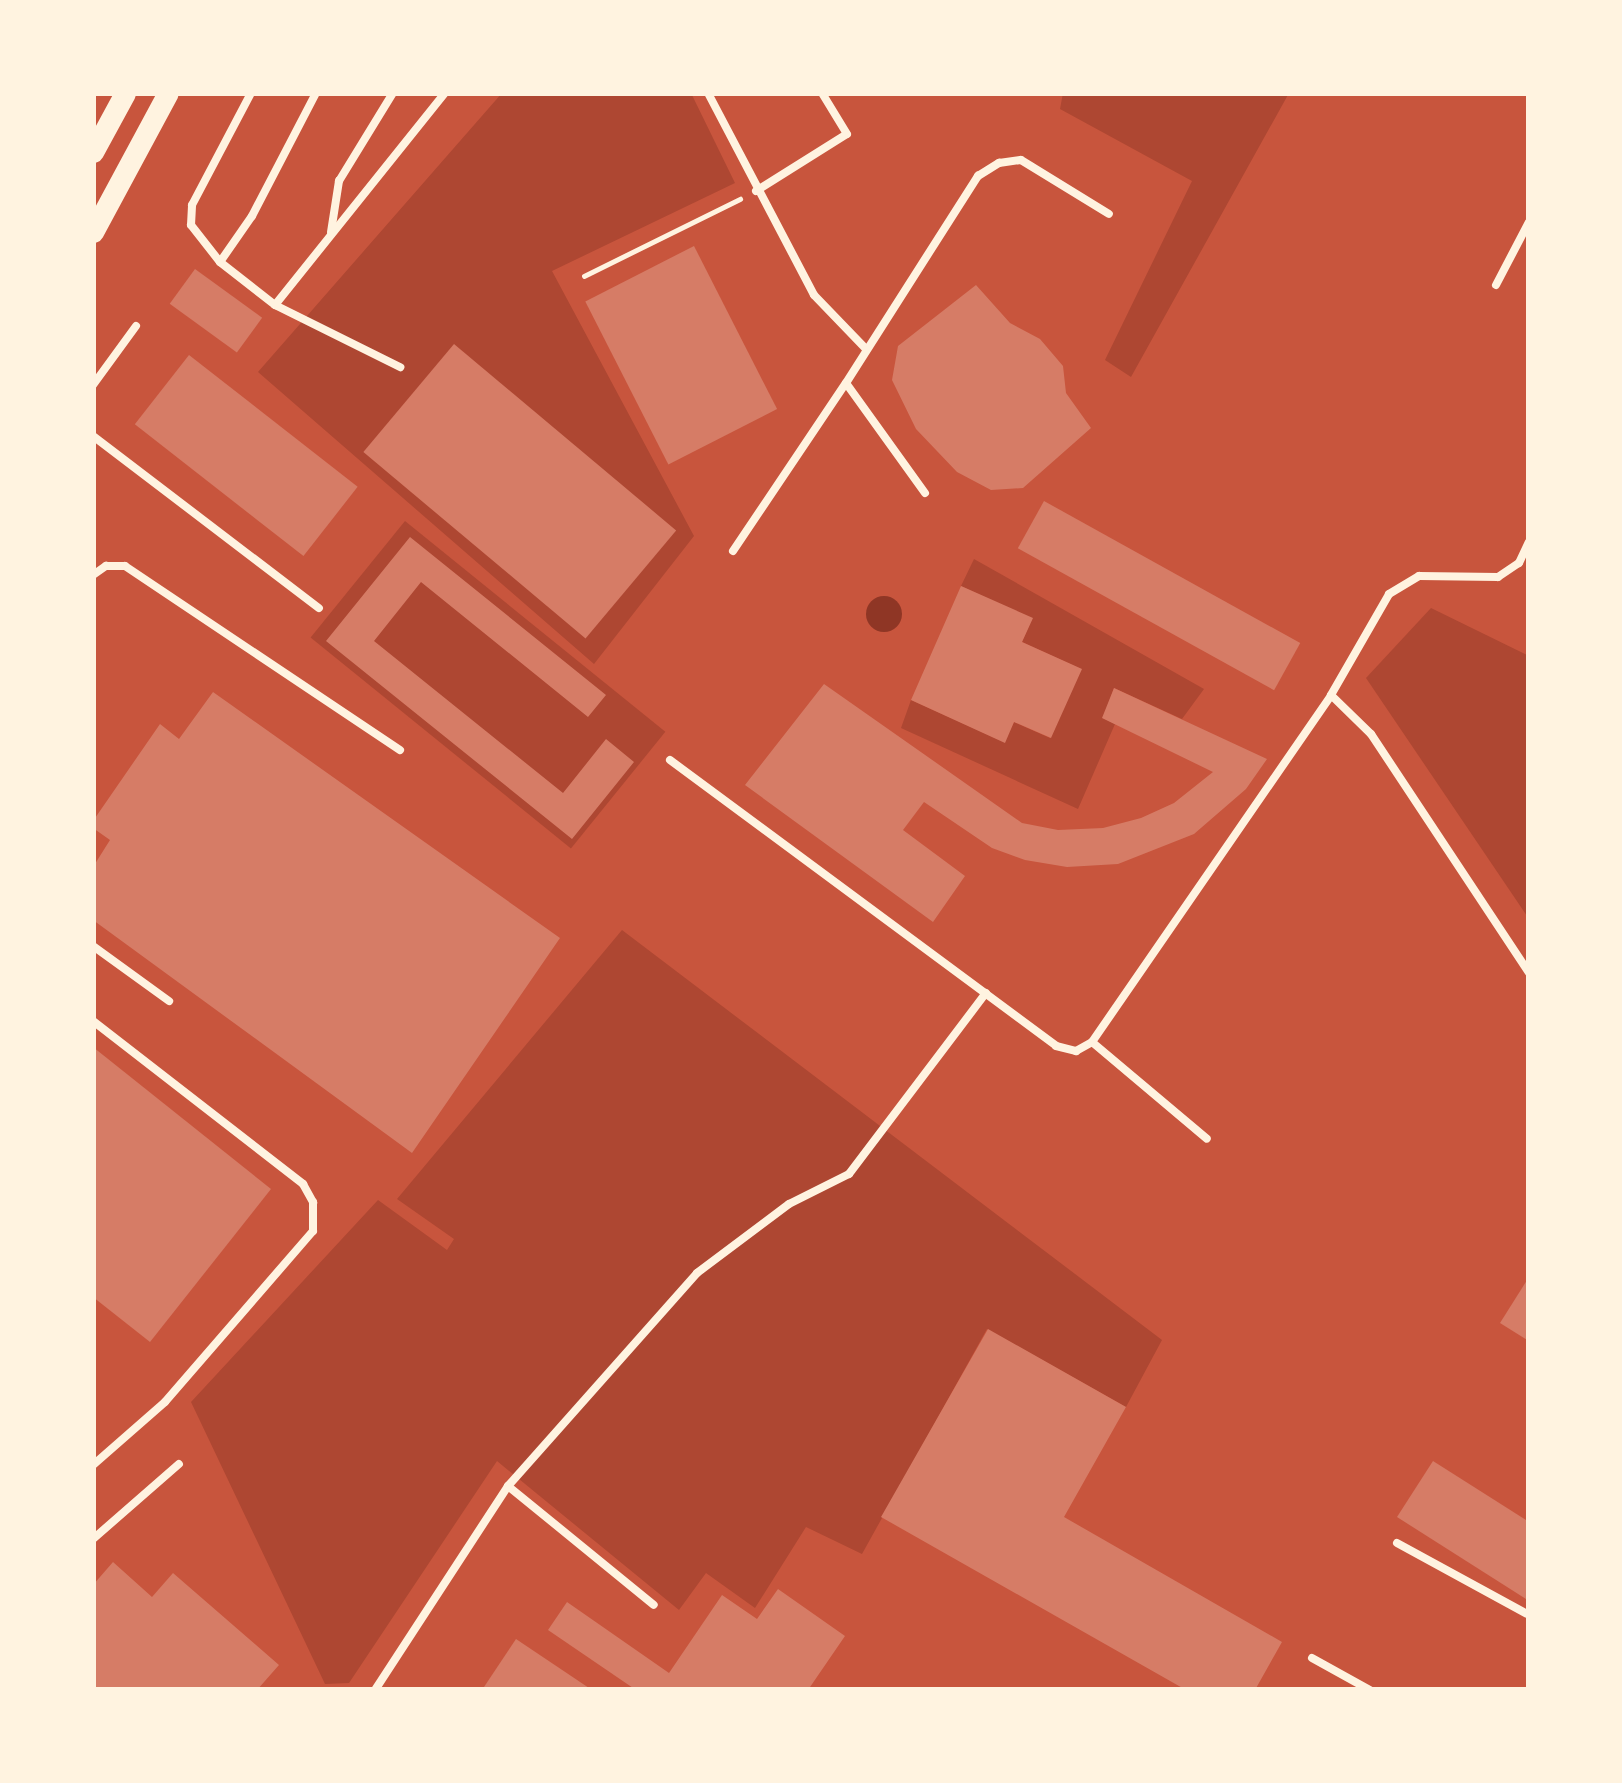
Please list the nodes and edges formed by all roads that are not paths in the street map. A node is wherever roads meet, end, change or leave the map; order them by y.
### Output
1 (125, 93) edge
2 (168, 93) edge
3 (250, 93) edge
4 (316, 93) edge
5 (393, 93) edge
6 (445, 93) edge
7 (709, 93) edge
8 (822, 93) edge
9 (93, 152) edge
10 (756, 191) junction
11 (1109, 214) dead end
12 (1529, 222) edge
13 (93, 232) edge
14 (330, 236) junction
15 (220, 262) junction
16 (1496, 285) dead end
17 (275, 305) junction
18 (136, 326) dead end
19 (865, 348) junction
20 (400, 367) dead end
21 (846, 383) junction
22 (93, 385) edge
23 (93, 436) edge
24 (925, 494) dead end
25 (1529, 542) edge
26 (733, 551) dead end
27 (93, 575) edge
28 (319, 608) dead end
29 (1330, 695) junction
30 (400, 751) dead end
31 (670, 760) dead end
32 (93, 946) edge
33 (1529, 974) edge
34 (986, 993) junction
35 (169, 1001) dead end
36 (93, 1021) edge
37 (1092, 1042) junction
38 (1208, 1138) dead end
39 (179, 1464) dead end
40 (93, 1466) edge
41 (508, 1486) junction
42 (93, 1539) edge
43 (1397, 1543) dead end
44 (654, 1605) dead end
45 (1529, 1616) edge
46 (1312, 1658) dead end
47 (375, 1690) edge
48 (1370, 1690) edge

1 - 9 main road
2 - 13 main road
3 - 15 lane
4 - 15 lane
5 - 14 lane
6 - 14 lane
7 - 10 lane
8 - 10 lane
10 - 19 lane
11 - 19 lane
12 - 16 lane
14 - 17 lane
15 - 17 lane
17 - 20 lane
18 - 22 lane
19 - 21 lane
21 - 24 lane
21 - 26 lane
23 - 28 lane
25 - 29 lane
27 - 30 lane
29 - 33 lane
29 - 37 lane
31 - 34 lane
32 - 35 lane
34 - 37 lane
34 - 41 lane
36 - 40 lane
37 - 38 lane
39 - 42 lane
41 - 44 lane
41 - 47 lane
43 - 45 lane
46 - 48 lane

